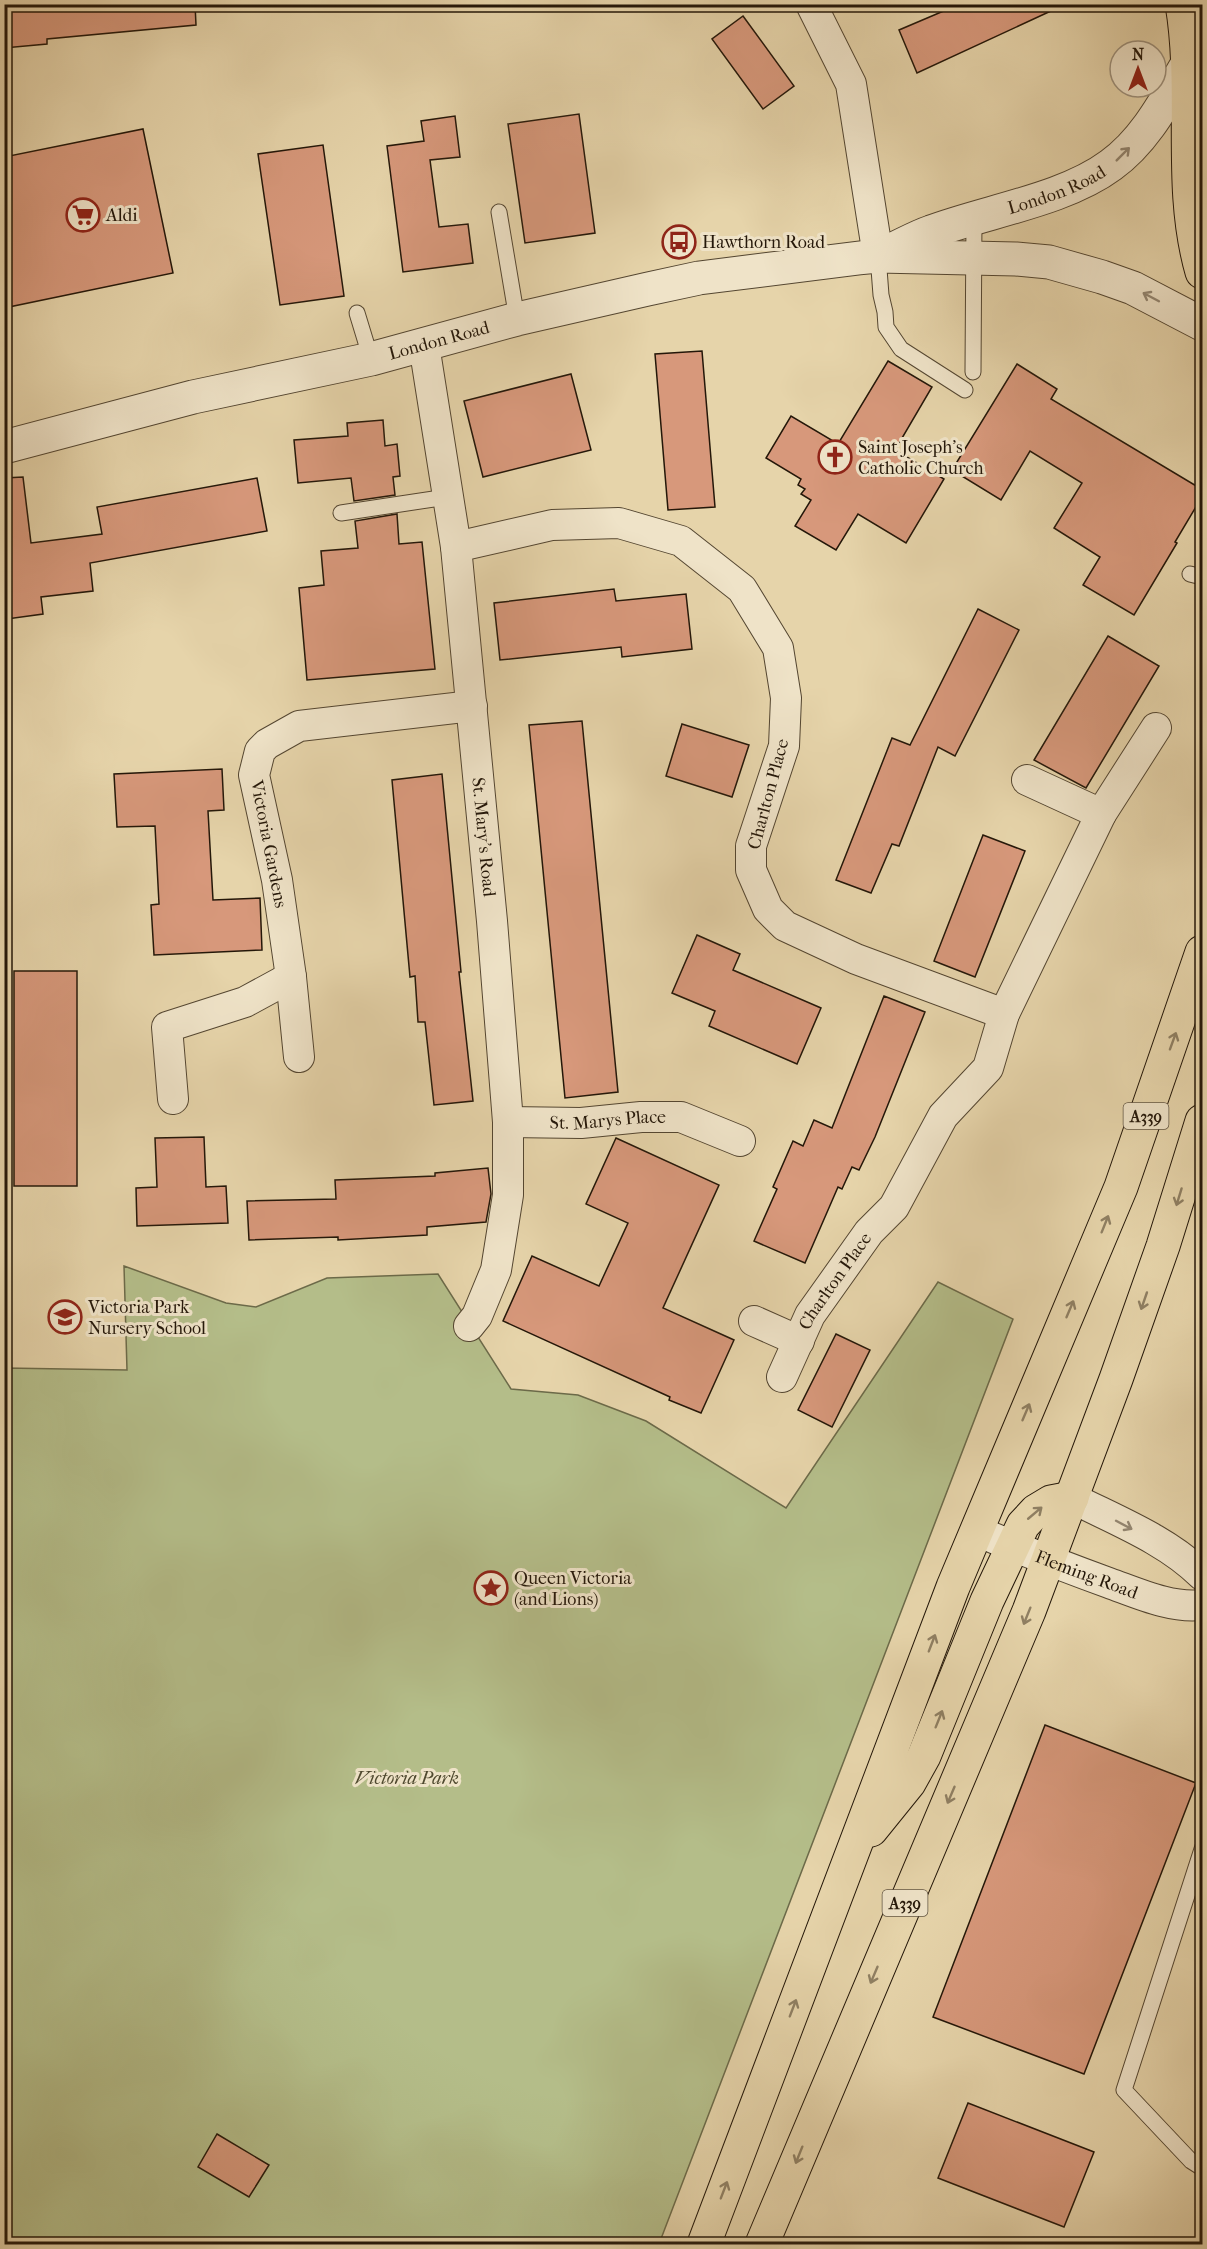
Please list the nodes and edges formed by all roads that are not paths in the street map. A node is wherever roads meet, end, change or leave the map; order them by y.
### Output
1 (811, 4) edge
2 (1182, 4) edge
3 (1188, 63) junction
4 (499, 212) dead end
5 (974, 219) junction
6 (878, 256) junction
7 (974, 259) junction
8 (1203, 272) edge
9 (357, 312) dead end
10 (518, 318) junction
11 (1203, 324) edge
12 (424, 345) junction
13 (370, 359) junction
14 (973, 372) dead end
15 (965, 390) dead end
16 (4, 447) edge
17 (447, 497) junction
18 (341, 513) dead end
19 (456, 547) junction
20 (472, 706) junction
21 (1156, 728) dead end
22 (1027, 780) dead end
23 (1101, 814) junction
24 (1203, 952) edge
25 (291, 976) junction
26 (1004, 1014) junction
27 (299, 1057) dead end
28 (173, 1099) dead end
29 (1203, 1121) edge
30 (508, 1122) junction
31 (741, 1141) dead end
32 (754, 1321) dead end
33 (469, 1326) dead end
34 (799, 1341) junction
35 (782, 1377) dead end
36 (1072, 1498) junction
37 (977, 1532) junction
38 (1011, 1546) junction
39 (1047, 1561) junction
40 (1203, 1575) edge
41 (1203, 1605) edge
42 (1203, 1849) edge
43 (851, 1855) junction
44 (1203, 2168) edge
45 (704, 2244) edge
46 (762, 2244) edge

1 - 6 street
2 - 3 highway
5 -> 3 street, London Road
3 - 8 highway
4 - 10 lane
5 - 6 street, London Road
5 - 7 lane
6 - 7 street, London Road
6 - 10 street, London Road
6 - 15 lane
11 -> 7 street, London Road
7 - 14 lane
9 - 13 lane
10 - 12 street, London Road
12 - 13 street, London Road
12 - 17 street, St. Mary's Road
13 - 16 street, London Road
17 - 18 lane
17 - 19 street, St. Mary's Road
19 - 20 street, St. Mary's Road
19 - 26 street, Charlton Place
20 - 25 street, Victoria Gardens
20 - 30 street, St. Mary's Road
21 - 23 street, Charlton Place
22 - 23 street
23 - 26 street, Charlton Place
37 -> 24 highway, A339
25 - 27 street, Victoria Gardens
25 - 28 street
26 - 34 street, Charlton Place
29 -> 36 highway, A339
30 - 31 street, St. Marys Place
30 - 33 street, St. Mary's Road
32 - 34 street, Charlton Place
34 - 35 street, Charlton Place
38 -> 36 highway
36 - 39 highway, A339
36 -> 40 street
37 - 38 street, Fleming Road
43 -> 37 highway, A339
38 - 39 street, Fleming Road
43 -> 38 highway, A339
39 - 41 street, Fleming Road
39 -> 46 highway, A339
42 - 44 lane
45 -> 43 highway, A339

